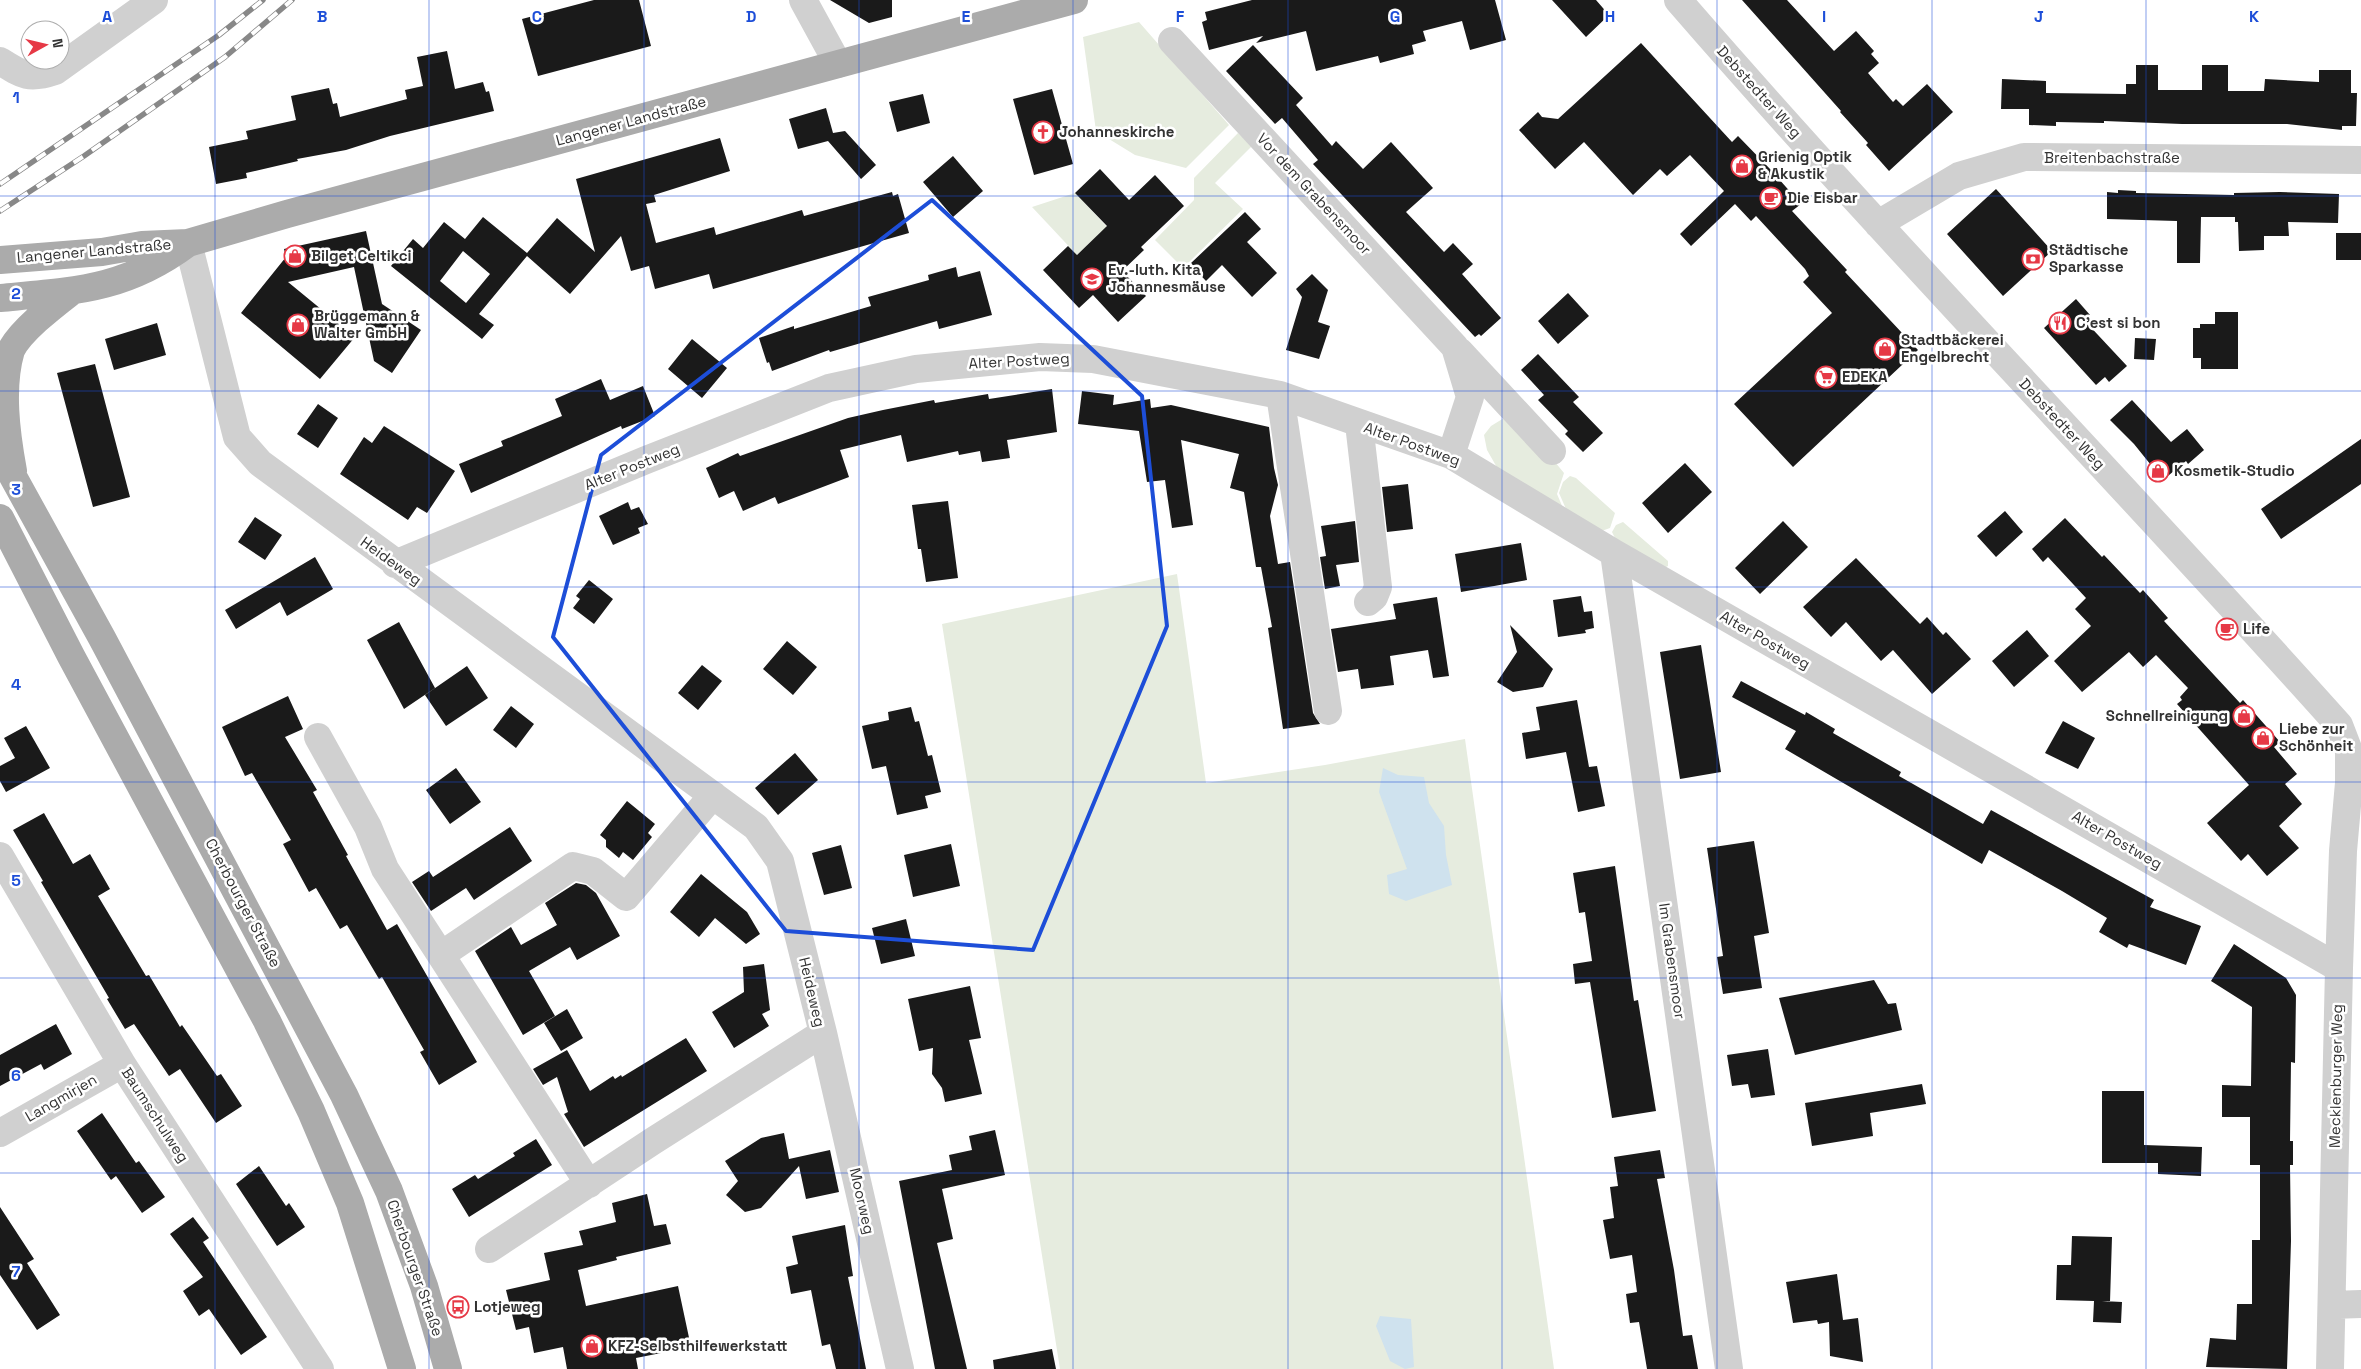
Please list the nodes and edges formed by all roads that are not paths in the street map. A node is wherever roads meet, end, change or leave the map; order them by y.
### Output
1 (154, 0) edge
2 (803, 0) edge
3 (1074, 0) edge
4 (1678, 0) edge
5 (1172, 41) dead end
6 (0, 61) edge
7 (838, 64) junction
8 (2361, 160) edge
9 (1878, 224) junction
10 (188, 243) junction
11 (0, 260) edge
12 (72, 291) junction
13 (0, 298) edge
14 (1455, 347) junction
15 (1280, 395) junction
16 (1358, 424) junction
17 (1552, 451) dead end
18 (0, 453) edge
19 (1451, 455) junction
20 (16, 483) junction
21 (0, 518) edge
22 (1614, 553) junction
23 (395, 564) junction
24 (1368, 602) dead end
25 (1328, 711) dead end
26 (318, 737) dead end
27 (2355, 786) edge
28 (713, 795) junction
29 (0, 856) edge
30 (441, 955) junction
31 (2339, 968) junction
32 (823, 1033) junction
33 (122, 1064) junction
34 (0, 1133) edge
35 (589, 1184) junction
36 (489, 1249) dead end
37 (2361, 1304) edge
38 (2332, 1305) junction
39 (320, 1368) edge
40 (402, 1369) edge
41 (448, 1369) edge
42 (900, 1369) edge
43 (1729, 1369) edge
44 (2330, 1369) edge

1 - 6 street
2 - 7 street
3 - 7 main road, Langener Landstraße
4 - 9 street, Debstedter Weg
5 - 14 street, Vor dem Grabensmoor
7 - 10 main road, Langener Landstraße
8 - 9 street, Breitenbachstraße
9 - 27 street, Debstedter Weg
10 - 11 main road, Langener Landstraße
10 - 12 main road, Langener Landstraße
10 - 23 street, Heideweg
12 - 13 main road, Langener Landstraße
12 - 20 main road
14 - 17 street, Vor dem Grabensmoor
14 - 19 street, Vor dem Grabensmoor
15 - 16 street, Alter Postweg
15 - 23 street, Alter Postweg
15 - 25 street
16 - 19 street, Alter Postweg
16 - 24 street
18 - 20 main road, Cherbourger Straße
19 - 22 street, Alter Postweg
20 - 41 main road, Cherbourger Straße
21 - 40 main road
22 - 31 street, Alter Postweg
22 - 43 street, Im Grabensmoor
23 - 28 street, Heideweg
26 - 30 street
27 - 31 street, Mecklenburger Weg
28 - 30 street
28 - 32 street, Heideweg
29 - 33 street, Baumschulweg
30 - 35 street
31 - 38 street, Mecklenburger Weg
32 - 35 street, Heideweg
32 - 42 street, Moorweg
33 - 34 street, Langmirjen
33 - 39 street, Baumschulweg
35 - 36 street, Heideweg
37 - 38 street
38 - 44 street, Mecklenburger Weg

